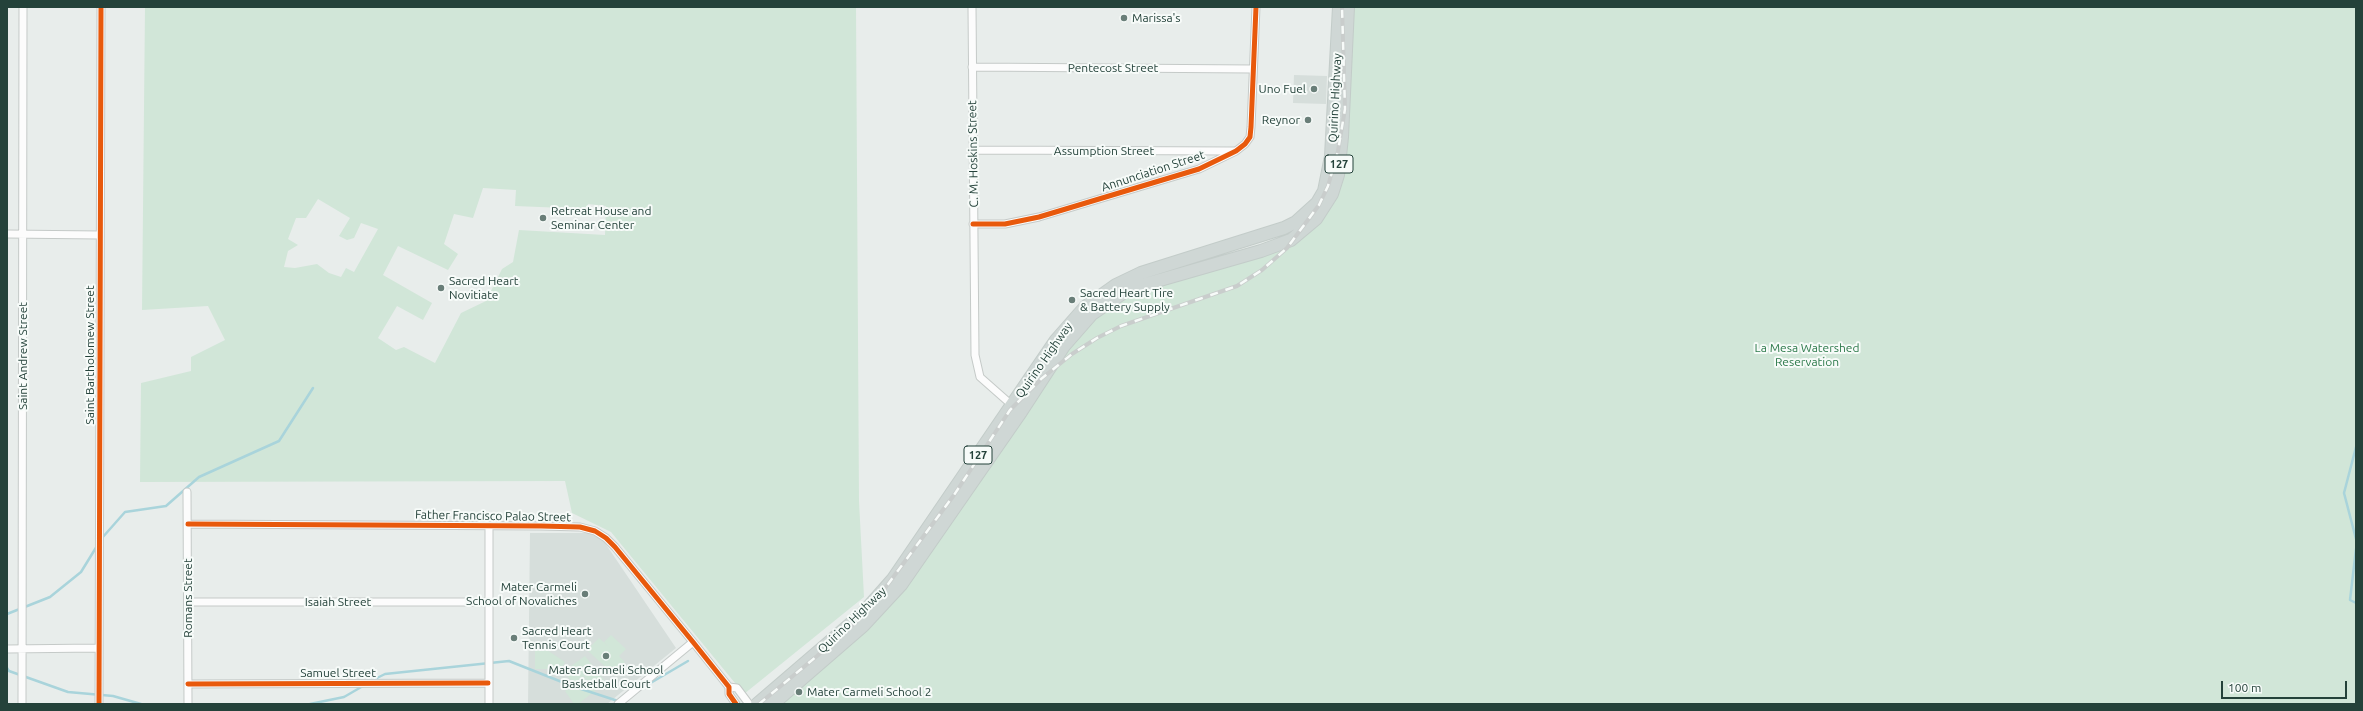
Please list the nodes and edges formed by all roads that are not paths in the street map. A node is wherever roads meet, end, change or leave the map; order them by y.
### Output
1 (23, 7) edge
2 (101, 7) edge
3 (972, 7) edge
4 (1256, 7) edge
5 (1339, 7) edge
6 (1348, 7) edge
7 (972, 67) junction
8 (1253, 69) junction
9 (972, 150) junction
10 (1236, 151) junction
11 (973, 224) junction
12 (7, 234) edge
13 (23, 235) junction
14 (100, 235) junction
15 (1016, 409) junction
16 (187, 492) dead end
17 (188, 524) junction
18 (489, 526) junction
19 (188, 602) junction
20 (488, 602) junction
21 (694, 642) junction
22 (22, 648) junction
23 (98, 648) junction
24 (7, 649) edge
25 (488, 683) junction
26 (188, 684) junction
27 (729, 687) junction
28 (22, 704) edge
29 (99, 704) edge
30 (188, 704) edge
31 (489, 704) edge
32 (618, 704) edge
33 (736, 704) edge
34 (749, 704) edge
35 (757, 704) edge
36 (773, 704) edge

1 - 13 street, Saint Andrew Street
2 - 14 street, Saint Bartholomew Street
3 - 7 street, C. M. Hoskins Street
4 - 8 street, Annunciation Street
5 - 15 main road, Quirino Highway / 127
6 - 15 main road, Quirino Highway / 127
7 - 8 street, Pentecost Street
7 - 9 street, C. M. Hoskins Street
8 - 10 street, Annunciation Street
9 - 10 street, Assumption Street
9 - 11 street, C. M. Hoskins Street
10 - 11 street, Annunciation Street
11 - 15 street, C. M. Hoskins Street
12 - 13 street
13 - 14 street
13 - 22 street, Saint Andrew Street
14 - 23 street, Saint Bartholomew Street
15 - 35 main road, Quirino Highway / 127
15 - 36 main road, Quirino Highway / 127
16 - 17 street, Romans Street
17 - 18 street, Father Francisco Palao Street
17 - 19 street, Romans Street
18 - 20 street
18 - 21 street, Father Francisco Palao Street
19 - 20 street, Isaiah Street
19 - 26 street, Romans Street
20 - 25 street
21 - 27 street, Father Francisco Palao Street
21 - 32 street
22 - 23 street
22 - 24 street
22 - 28 street, Saint Andrew Street
23 - 29 street, Saint Bartholomew Street
25 - 26 street, Samuel Street
25 - 31 street
26 - 30 street, Romans Street
27 - 33 street, Father Francisco Palao Street
27 - 34 street, Father Francisco Palao Street

